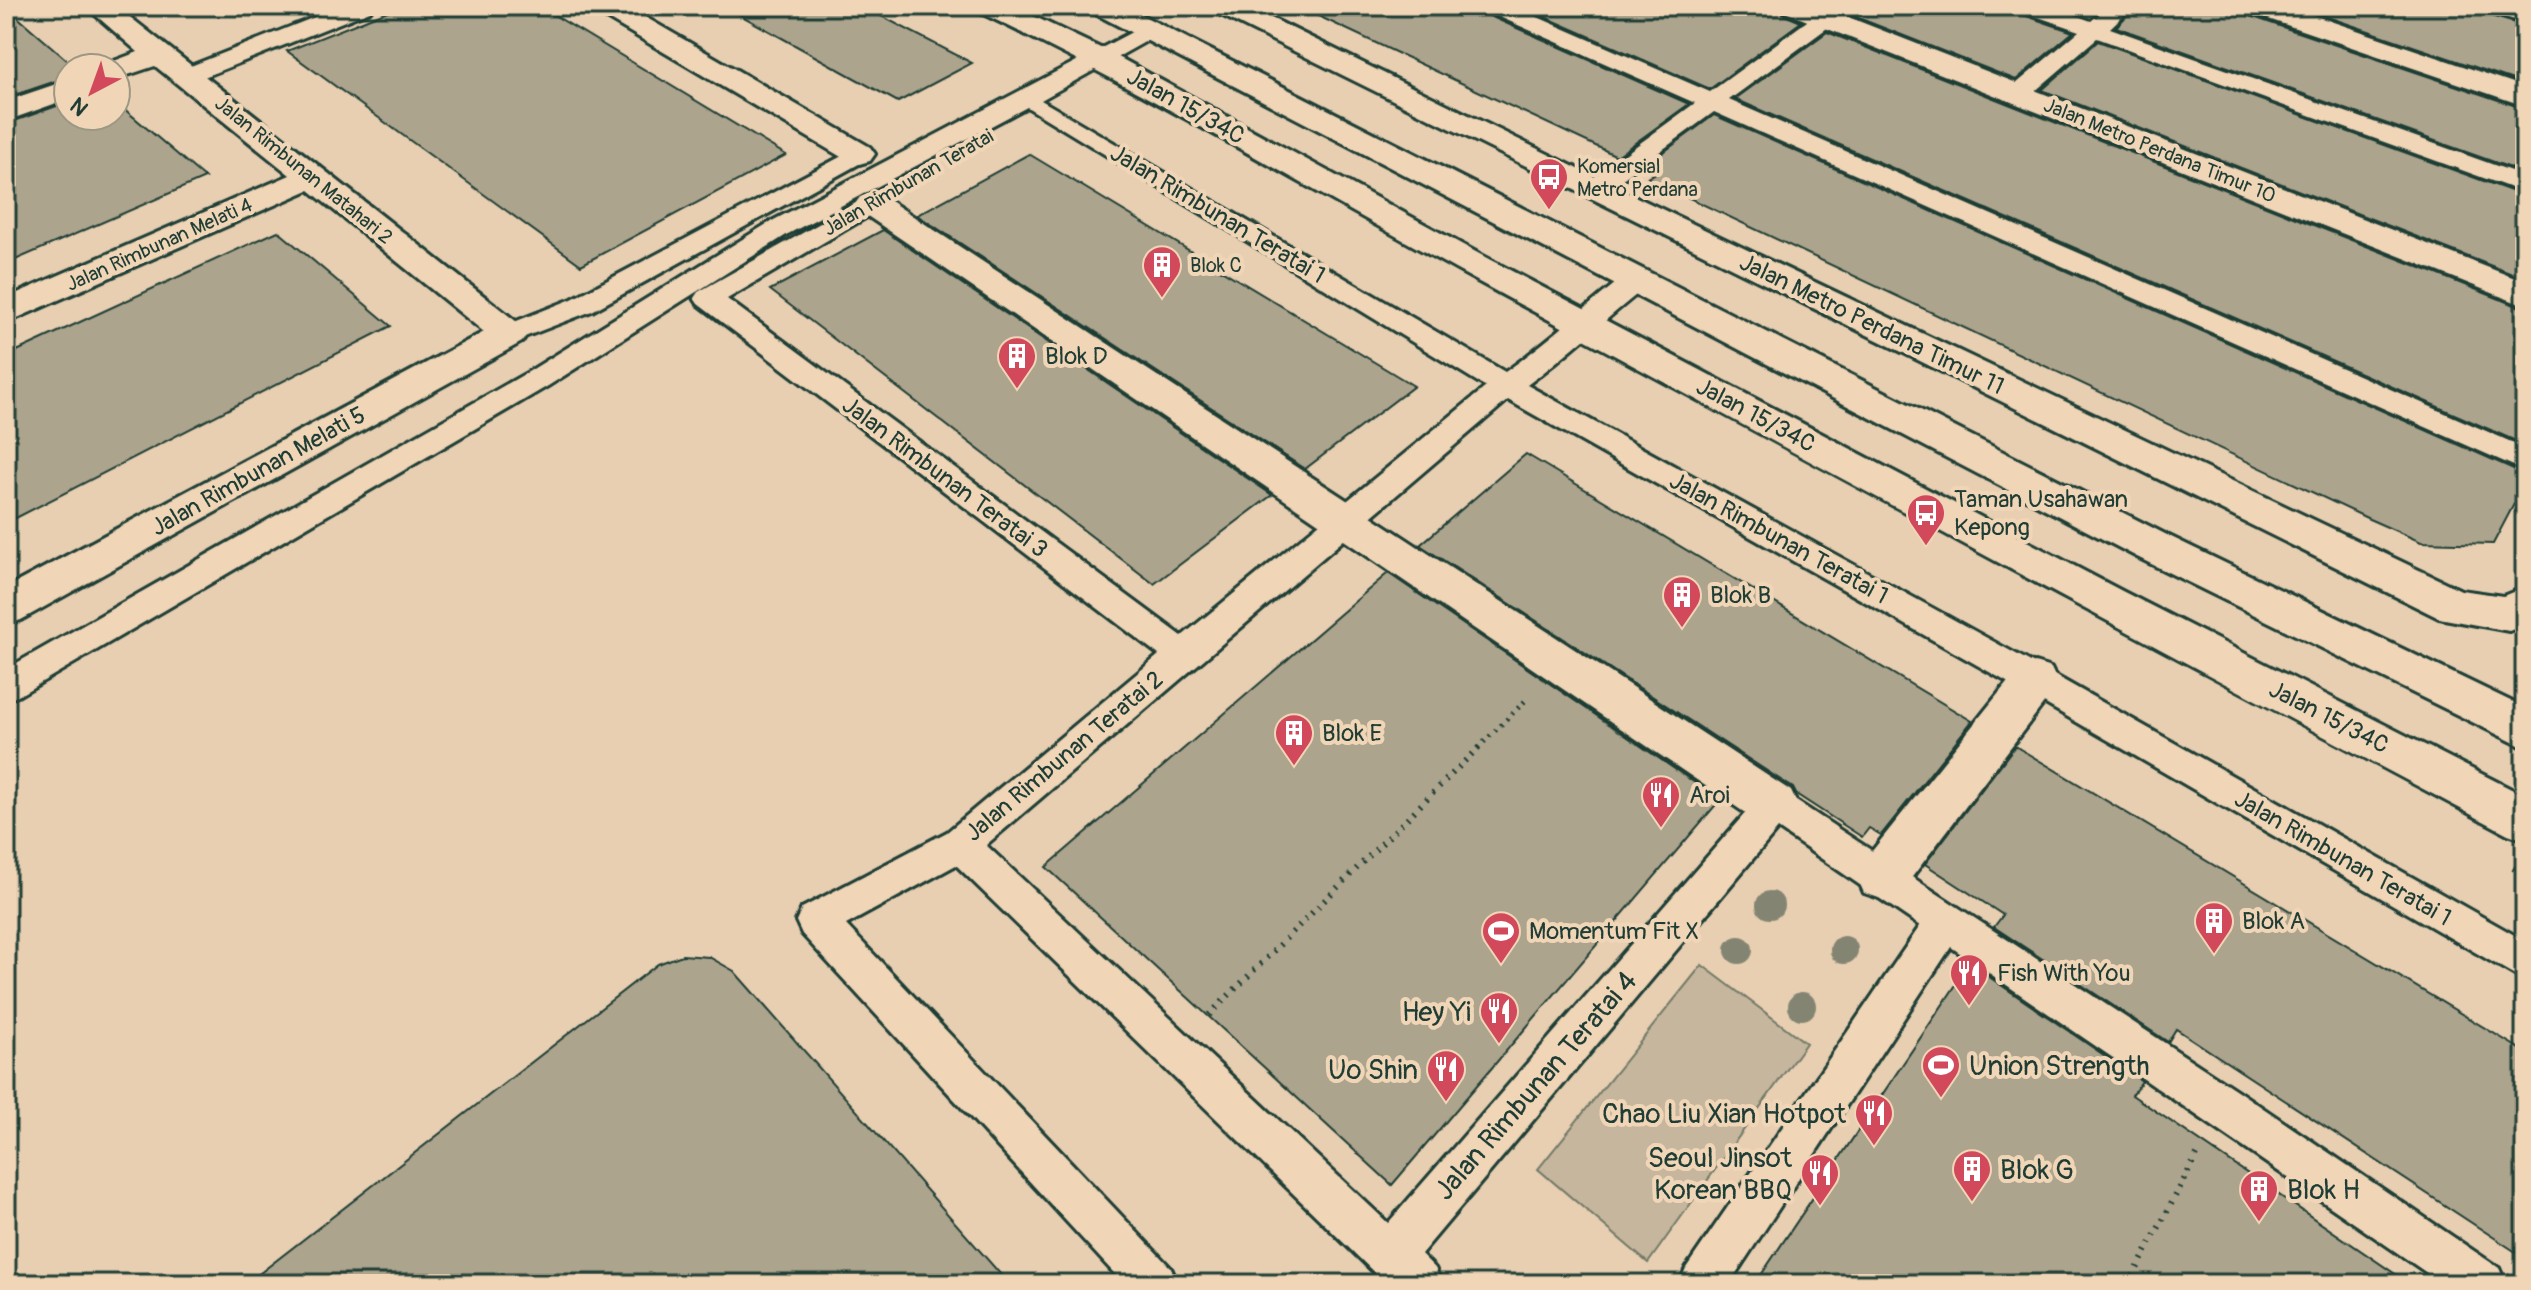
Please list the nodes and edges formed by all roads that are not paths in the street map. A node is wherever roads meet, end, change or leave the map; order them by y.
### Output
1 (99, 6) edge
2 (362, 6) edge
3 (606, 6) edge
4 (989, 6) edge
5 (1102, 6) edge
6 (1225, 6) edge
7 (1494, 6) edge
8 (1795, 6) edge
9 (2029, 6) edge
10 (2122, 6) edge
11 (2258, 6) edge
12 (2493, 6) edge
13 (2525, 16) edge
14 (1826, 18) junction
15 (1151, 29) junction
16 (2094, 30) junction
17 (159, 54) junction
18 (1101, 59) junction
19 (132, 64) edge
20 (186, 76) junction
21 (2018, 94) junction
22 (52, 95) edge
23 (2525, 97) edge
24 (1712, 102) junction
25 (1038, 106) junction
26 (6, 112) edge
27 (859, 154) joint
28 (312, 177) junction
29 (2525, 185) edge
30 (1593, 189) junction
31 (872, 204) junction
32 (1636, 281) junction
33 (2525, 295) edge
34 (708, 298) joint
35 (6, 312) edge
36 (1582, 324) junction
37 (509, 334) junction
38 (1506, 386) junction
39 (2525, 460) edge
40 (1346, 521) junction
41 (2525, 604) edge
42 (6, 608) edge
43 (1183, 655) junction
44 (2035, 681) junction
45 (6, 686) edge
46 (2525, 729) edge
47 (1774, 806) junction
48 (2525, 819) edge
49 (960, 844) junction
50 (1882, 877) junction
51 (1946, 921) junction
52 (2525, 962) edge
53 (1389, 1256) junction
54 (1155, 1284) edge
55 (1419, 1284) edge
56 (1702, 1284) edge
57 (2483, 1284) edge

1 - 17 street, Jalan Rimbunan Matahari 2
2 - 20 lane
3 - 27 street
4 - 18 street, Jalan 15/34C
5 - 15 street
6 - 30 street, Jalan Metro Perdana Timur 11
7 - 24 lane
8 - 14 street, Jalan Metro Perdana Timur 10
9 - 16 lane
10 - 16 lane
11 - 23 street
12 - 13 lane
14 - 21 street, Jalan Metro Perdana Timur 10
14 - 24 lane
15 - 18 lane
15 - 32 street
16 - 21 lane
16 - 29 lane
17 - 19 street
17 - 20 street, Jalan Rimbunan Matahari 2
18 - 25 lane, Jalan Rimbunan Teratai
18 - 36 street, Jalan 15/34C
18 - 45 lane
20 - 28 street, Jalan Rimbunan Matahari 2
21 - 33 street, Jalan Metro Perdana Timur 10
22 - 26 street
24 - 30 lane
24 - 39 lane
25 - 31 lane, Jalan Rimbunan Teratai
25 - 38 lane, Jalan Rimbunan Teratai 1
27 - 37 lane
28 - 35 street, Jalan Rimbunan Melati 4
28 - 37 street, Jalan Rimbunan Matahari 2
30 - 41 street, Jalan Metro Perdana Timur 11
31 - 34 lane, Jalan Rimbunan Teratai
31 - 40 street
32 - 36 lane, Jalan Rimbunan Teratai 2
32 - 46 street
34 - 43 lane, Jalan Rimbunan Teratai 3
36 - 38 lane, Jalan Rimbunan Teratai 2
36 - 48 street, Jalan 15/34C
37 - 42 street, Jalan Rimbunan Melati 5
38 - 40 lane, Jalan Rimbunan Teratai 2
38 - 44 lane, Jalan Rimbunan Teratai 1
40 - 43 lane, Jalan Rimbunan Teratai 2
40 - 47 street
43 - 49 lane, Jalan Rimbunan Teratai 2
44 - 50 street
44 - 52 lane, Jalan Rimbunan Teratai 1
47 - 50 lane
47 - 53 lane, Jalan Rimbunan Teratai 4
49 - 53 lane, Jalan Rimbunan Teratai 2
49 - 54 lane
50 - 51 lane
51 - 56 lane
51 - 57 lane
53 - 55 lane, Jalan Rimbunan Teratai 2

